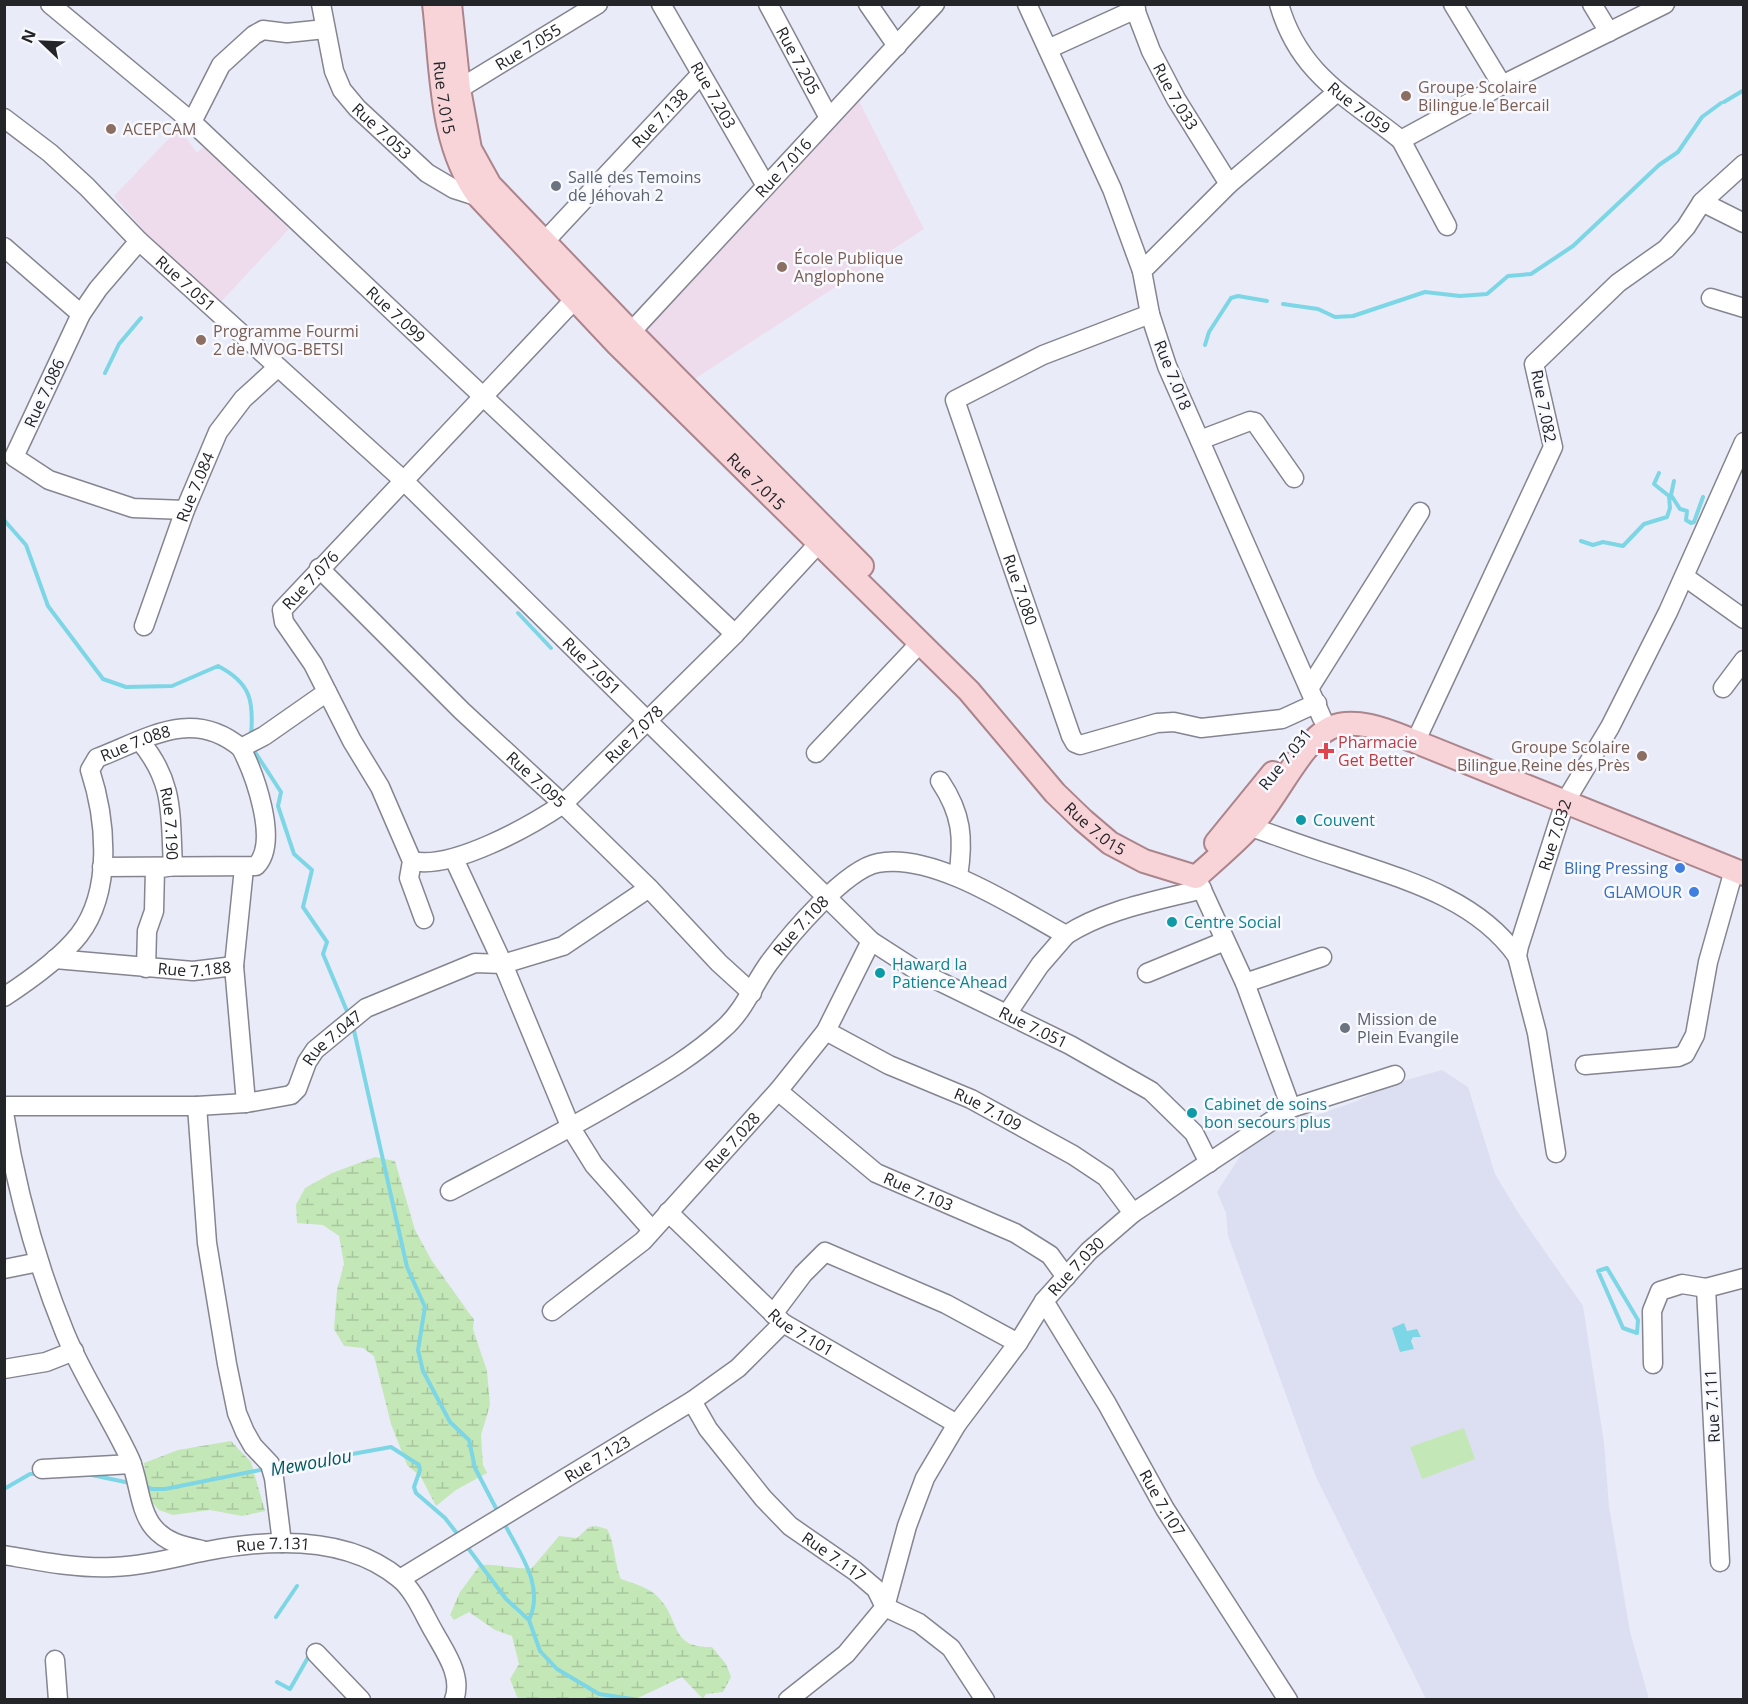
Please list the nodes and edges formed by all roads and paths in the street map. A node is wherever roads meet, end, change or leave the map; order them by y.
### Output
1 (50, 4) edge
2 (321, 4) edge
3 (434, 4) edge
4 (450, 4) edge
5 (598, 4) edge
6 (661, 4) edge
7 (768, 4) edge
8 (868, 4) edge
9 (936, 4) edge
10 (1027, 4) edge
11 (1279, 4) edge
12 (1453, 4) edge
13 (1592, 4) edge
14 (1665, 4) edge
15 (1135, 7) edge
16 (325, 29) junction
17 (1609, 32) junction
18 (897, 46) junction
19 (1048, 49) junction
20 (701, 74) junction
21 (1502, 85) junction
22 (459, 89) junction
23 (1336, 93) junction
24 (4, 118) edge
25 (829, 118) junction
26 (192, 123) junction
27 (1401, 140) junction
28 (1743, 164) edge
29 (1229, 184) junction
30 (766, 186) junction
31 (479, 197) junction
32 (1702, 202) junction
33 (1743, 223) edge
34 (1447, 226) dead end
35 (139, 241) junction
36 (545, 241) junction
37 (4, 247) edge
38 (1142, 271) junction
39 (1711, 298) dead end
40 (575, 299) junction
41 (1743, 308) edge
42 (81, 314) junction
43 (1150, 314) junction
44 (631, 332) junction
45 (278, 367) junction
46 (484, 398) junction
47 (1200, 440) junction
48 (1743, 442) edge
49 (1294, 478) dead end
50 (403, 480) junction
51 (185, 510) junction
52 (1420, 512) dead end
53 (818, 544) junction
54 (319, 567) junction
55 (1685, 577) junction
56 (1743, 619) edge
57 (144, 626) dead end
58 (735, 634) junction
59 (921, 642) junction
60 (1743, 660) edge
61 (1723, 688) dead end
62 (327, 692) junction
63 (1316, 702) junction
64 (647, 721) junction
65 (1419, 734) junction
66 (140, 741) junction
67 (241, 748) junction
68 (816, 753) dead end
69 (940, 781) dead end
70 (1569, 797) junction
71 (563, 804) junction
72 (1251, 827) junction
73 (454, 859) junction
74 (412, 861) junction
75 (173, 866) junction
76 (102, 867) junction
77 (1740, 867) edge
78 (244, 868) junction
79 (958, 877) junction
80 (1196, 877) junction
81 (649, 888) junction
82 (826, 898) junction
83 (424, 919) dead end
84 (1066, 935) junction
85 (871, 941) junction
86 (1226, 941) junction
87 (1517, 956) junction
88 (1322, 957) dead end
89 (55, 959) junction
90 (503, 964) junction
91 (234, 966) junction
92 (146, 968) junction
93 (1147, 973) dead end
94 (1245, 983) junction
95 (752, 993) junction
96 (4, 997) edge
97 (1007, 1014) junction
98 (826, 1031) junction
99 (1585, 1065) dead end
100 (1395, 1075) dead end
101 (778, 1090) junction
102 (246, 1103) junction
103 (4, 1106) edge
104 (197, 1106) junction
105 (1291, 1108) junction
106 (4, 1113) edge
107 (571, 1128) junction
108 (1556, 1153) dead end
109 (1209, 1163) junction
110 (9, 1174) edge
111 (450, 1191) dead end
112 (668, 1212) junction
113 (1133, 1213) junction
114 (652, 1230) junction
115 (39, 1262) junction
116 (4, 1269) edge
117 (1066, 1276) junction
118 (1743, 1278) edge
119 (1706, 1288) junction
120 (1044, 1301) junction
121 (552, 1311) dead end
122 (778, 1319) junction
123 (1018, 1343) junction
124 (74, 1352) junction
125 (1653, 1364) dead end
126 (4, 1369) edge
127 (692, 1401) junction
128 (957, 1425) junction
129 (132, 1464) junction
130 (42, 1469) dead end
131 (282, 1543) junction
132 (208, 1551) junction
133 (4, 1555) edge
134 (1720, 1562) dead end
135 (400, 1579) junction
136 (885, 1607) junction
137 (316, 1653) dead end
138 (55, 1660) dead end
139 (58, 1700) edge
140 (361, 1700) edge
141 (454, 1700) edge
142 (788, 1700) edge
143 (985, 1700) edge
144 (1288, 1700) edge

1 - 26 street, Rue 7.099
2 - 16 street, Rue 7.053
3 - 31 main road, Rue 7.015
4 - 22 main road, Rue 7.015
5 - 22 street, Rue 7.055
6 - 20 street, Rue 7.203
7 - 25 street, Rue 7.205
8 - 18 street
9 - 18 street, Rue 7.016
10 - 19 street
11 - 23 street, Rue 7.059
12 - 21 street
13 - 17 street
14 - 17 street, Rue 7.059
15 - 19 street
15 - 29 street, Rue 7.033
16 - 26 street
16 - 31 street, Rue 7.053
17 - 21 street, Rue 7.059
18 - 25 street, Rue 7.016
19 - 38 street
20 - 30 street, Rue 7.203
20 - 36 street, Rue 7.138
21 - 27 street, Rue 7.059
22 - 36 main road, Rue 7.015
23 - 27 street, Rue 7.059
23 - 29 street
24 - 35 street, Rue 7.051
25 - 30 street, Rue 7.016
26 - 46 street, Rue 7.099
27 - 34 street
28 - 32 street
29 - 38 street
30 - 44 street, Rue 7.016
31 - 40 main road, Rue 7.015
32 - 33 street
32 - 65 street, Rue 7.082
35 - 42 street, Rue 7.086
35 - 45 street, Rue 7.051
36 - 44 main road, Rue 7.015
37 - 42 street
38 - 43 street, Rue 7.018
39 - 41 street
40 - 46 street, Rue 7.076
40 - 53 main road, Rue 7.015
42 - 51 street, Rue 7.086
43 - 47 street, Rue 7.018
43 - 63 street, Rue 7.080
44 - 80 main road, Rue 7.015
45 - 50 street, Rue 7.051
45 - 51 street, Rue 7.084
46 - 50 street, Rue 7.076
46 - 58 street, Rue 7.099
47 - 49 street
47 - 63 street, Rue 7.018
48 - 55 street, Rue 7.032
50 - 54 street, Rue 7.076
50 - 64 street, Rue 7.051
51 - 57 street, Rue 7.084
52 - 63 street
53 - 58 street, Rue 7.078
53 - 59 main road, Rue 7.015
54 - 62 street, Rue 7.076
54 - 71 street, Rue 7.095
55 - 56 street
55 - 70 street, Rue 7.032
58 - 64 street, Rue 7.078
59 - 68 street
59 - 80 main road, Rue 7.015
60 - 61 street
62 - 67 street
62 - 74 street, Rue 7.076
63 - 65 main road, Rue 7.031
63 - 80 main road, Rue 7.031
64 - 71 street, Rue 7.078
64 - 82 street, Rue 7.051
65 - 70 main road, Rue 7.031
66 - 67 street, Rue 7.088
66 - 75 street, Rue 7.190
66 - 76 street, Rue 7.088
67 - 78 street
69 - 79 street
70 - 72 main road, Rue 7.031
70 - 77 main road, Rue 7.031
70 - 87 street, Rue 7.032
71 - 73 street, Rue 7.078
71 - 81 street, Rue 7.095
72 - 80 main road, Rue 7.031
72 - 87 street
73 - 74 street, Rue 7.078
73 - 90 street
74 - 83 street, Rue 7.076
75 - 76 street
75 - 78 street
75 - 92 street, Rue 7.190
76 - 89 street, Rue 7.088
77 - 99 street
78 - 91 street
79 - 82 street, Rue 7.108
79 - 84 street, Rue 7.108
80 - 84 street
80 - 86 street
81 - 90 street, Rue 7.047
81 - 95 street, Rue 7.095
82 - 85 street, Rue 7.051
82 - 95 street, Rue 7.108
84 - 97 street
85 - 97 street, Rue 7.051
85 - 98 street, Rue 7.028
86 - 93 street
86 - 94 street
87 - 108 street
88 - 94 street
89 - 92 street, Rue 7.188
89 - 96 street, Rue 7.088
90 - 102 street, Rue 7.047
90 - 107 street
91 - 92 street, Rue 7.188
91 - 102 street, Rue 7.188
94 - 105 street
95 - 107 street, Rue 7.108
97 - 109 street, Rue 7.051
98 - 101 street, Rue 7.028
98 - 113 street, Rue 7.109
100 - 105 street, Rue 7.030
101 - 112 street, Rue 7.028
101 - 117 street, Rue 7.103
102 - 104 street, Rue 7.047
103 - 104 street, Rue 7.047
104 - 131 street
105 - 109 street, Rue 7.030
106 - 110 street
107 - 111 street, Rue 7.108
107 - 114 street
109 - 113 street, Rue 7.030
110 - 115 street
112 - 114 street, Rue 7.028
112 - 122 street, Rue 7.101
113 - 117 street, Rue 7.030
114 - 121 street, Rue 7.028
115 - 116 street
115 - 124 street
117 - 120 street, Rue 7.030
118 - 119 street
119 - 125 street
119 - 134 street, Rue 7.111
120 - 123 street, Rue 7.030
120 - 144 street, Rue 7.107
122 - 123 street, Rue 7.123
122 - 127 street, Rue 7.123
122 - 128 street, Rue 7.101
123 - 128 street, Rue 7.030
124 - 126 street
124 - 129 street
127 - 135 street, Rue 7.123
127 - 136 street, Rue 7.117
128 - 136 street, Rue 7.030
129 - 130 street
129 - 132 street
131 - 132 street, Rue 7.131
131 - 135 street, Rue 7.131
132 - 133 street, Rue 7.131
135 - 141 street, Rue 7.131
136 - 142 street, Rue 7.030
136 - 143 street
137 - 140 street
138 - 139 street

